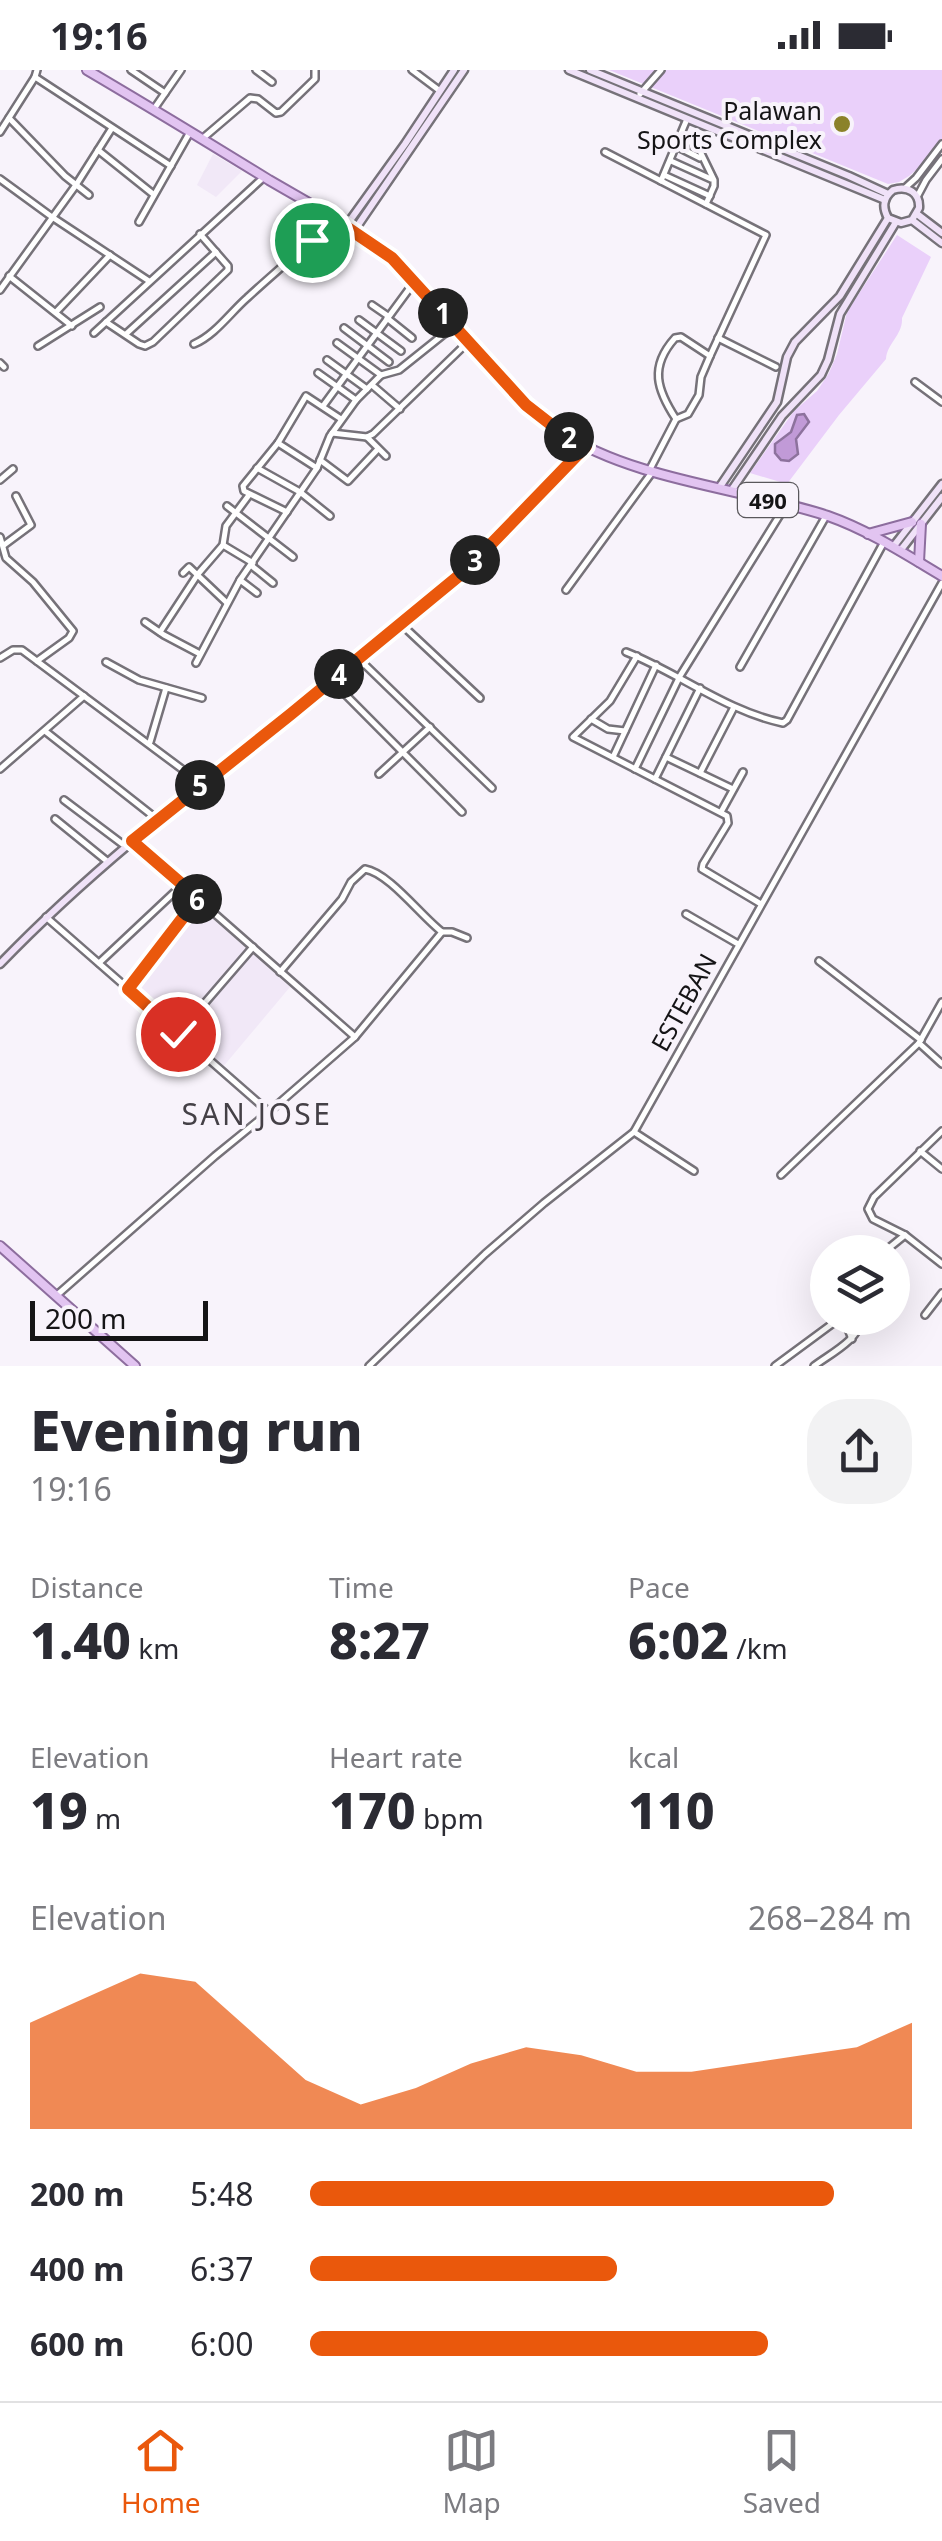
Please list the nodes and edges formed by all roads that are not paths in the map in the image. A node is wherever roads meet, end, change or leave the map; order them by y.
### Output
1 (87, 70) edge
2 (131, 70) edge
3 (181, 70) edge
4 (256, 70) edge
5 (315, 70) edge
6 (412, 70) edge
7 (454, 70) edge
8 (464, 70) edge
9 (569, 70) edge
10 (590, 70) edge
11 (661, 70) edge
12 (36, 73) edge
13 (272, 82) dead end
14 (440, 91) junction
15 (165, 93) junction
16 (640, 96) junction
17 (153, 110) junction
18 (9, 118) junction
19 (687, 119) junction
20 (112, 128) junction
21 (0, 132) edge
22 (190, 132) junction
23 (680, 138) junction
24 (202, 139) junction
25 (942, 144) edge
26 (676, 146) junction
27 (98, 150) junction
28 (605, 152) dead end
29 (703, 159) junction
30 (942, 159) edge
31 (670, 160) junction
32 (172, 166) junction
33 (264, 177) junction
34 (663, 178) junction
35 (0, 180) edge
36 (714, 180) junction
37 (76, 185) junction
38 (905, 188) junction
39 (153, 194) junction
40 (90, 195) dead end
41 (710, 196) junction
42 (886, 197) junction
43 (918, 197) junction
44 (706, 204) junction
45 (52, 217) junction
46 (914, 217) junction
47 (333, 218) junction
48 (892, 220) junction
49 (139, 222) dead end
50 (350, 228) junction
51 (942, 232) edge
52 (200, 234) junction
53 (942, 244) edge
54 (216, 252) junction
55 (110, 255) junction
56 (5, 278) edge
57 (149, 282) junction
58 (415, 282) junction
59 (0, 290) edge
60 (372, 305) dead end
61 (100, 307) dead end
62 (830, 308) junction
63 (57, 312) junction
64 (840, 314) junction
65 (388, 317) junction
66 (360, 320) dead end
67 (106, 322) junction
68 (72, 326) junction
69 (454, 326) junction
70 (344, 328) dead end
71 (377, 332) junction
72 (94, 334) dead end
73 (126, 335) junction
74 (412, 338) dead end
75 (718, 338) junction
76 (468, 342) junction
77 (337, 343) dead end
78 (194, 344) dead end
79 (366, 345) junction
80 (38, 346) dead end
81 (401, 351) dead end
82 (710, 356) junction
83 (356, 358) junction
84 (328, 360) dead end
85 (389, 362) dead end
86 (776, 366) dead end
87 (318, 373) dead end
88 (346, 373) junction
89 (381, 376) junction
90 (915, 382) dead end
91 (336, 386) junction
92 (370, 387) junction
93 (780, 395) junction
94 (356, 400) junction
95 (942, 402) edge
96 (792, 404) junction
97 (323, 406) junction
98 (400, 409) junction
99 (341, 419) junction
100 (676, 419) junction
101 (332, 432) junction
102 (367, 437) junction
103 (278, 444) junction
104 (586, 446) junction
105 (378, 449) junction
106 (386, 456) dead end
107 (320, 460) junction
108 (258, 468) junction
109 (317, 468) junction
110 (14, 469) dead end
111 (652, 470) junction
112 (0, 478) edge
113 (942, 484) edge
114 (719, 488) junction
115 (731, 491) junction
116 (300, 492) junction
117 (250, 495) junction
118 (16, 496) dead end
119 (942, 496) edge
120 (786, 505) junction
121 (226, 506) dead end
122 (236, 512) junction
123 (286, 512) junction
124 (330, 516) dead end
125 (826, 516) junction
126 (917, 523) junction
127 (867, 534) junction
128 (0, 537) edge
129 (269, 538) junction
130 (223, 544) junction
131 (4, 545) junction
132 (892, 547) junction
133 (294, 556) dead end
134 (919, 562) junction
135 (252, 565) junction
136 (183, 573) dead end
137 (198, 574) junction
138 (942, 579) edge
139 (240, 580) junction
140 (273, 583) dead end
141 (566, 590) dead end
142 (256, 593) dead end
143 (227, 604) junction
144 (145, 622) dead end
145 (401, 624) junction
146 (160, 632) junction
147 (626, 652) dead end
148 (200, 654) junction
149 (637, 656) junction
150 (0, 658) edge
151 (359, 658) junction
152 (37, 661) junction
153 (106, 662) dead end
154 (196, 664) dead end
155 (656, 664) junction
156 (740, 667) dead end
157 (680, 676) junction
158 (332, 681) junction
159 (166, 688) junction
160 (700, 688) junction
161 (84, 696) junction
162 (202, 698) dead end
163 (480, 698) dead end
164 (734, 708) junction
165 (591, 719) junction
166 (430, 727) junction
167 (625, 731) junction
168 (45, 732) junction
169 (150, 744) junction
170 (402, 752) junction
171 (666, 756) junction
172 (612, 758) junction
173 (0, 769) edge
174 (636, 769) junction
175 (742, 772) dead end
176 (700, 773) junction
177 (380, 774) dead end
178 (654, 779) junction
179 (202, 784) junction
180 (492, 788) dead end
181 (732, 789) junction
182 (64, 800) dead end
183 (462, 812) dead end
184 (721, 812) junction
185 (55, 820) dead end
186 (158, 820) junction
187 (128, 843) junction
188 (108, 862) junction
189 (182, 884) junction
190 (198, 898) junction
191 (760, 904) junction
192 (686, 914) dead end
193 (46, 918) junction
194 (442, 932) junction
195 (468, 938) dead end
196 (738, 944) junction
197 (253, 947) junction
198 (819, 961) dead end
199 (98, 963) junction
200 (0, 964) edge
201 (280, 972) junction
202 (128, 989) junction
203 (942, 1002) edge
204 (178, 1034) junction
205 (355, 1037) junction
206 (920, 1042) junction
207 (942, 1064) edge
208 (269, 1112) junction
209 (942, 1131) edge
210 (634, 1132) junction
211 (920, 1152) junction
212 (942, 1169) edge
213 (694, 1171) dead end
214 (781, 1175) dead end
215 (905, 1235) edge
216 (910, 1239) edge
217 (0, 1246) edge
218 (942, 1264) edge
219 (942, 1293) edge
220 (57, 1295) junction
221 (925, 1315) dead end
222 (855, 1335) edge
223 (852, 1338) junction
224 (136, 1366) edge
225 (369, 1366) edge
226 (775, 1366) edge
227 (814, 1366) edge

1 - 17 main road, 490
2 - 15 street
3 - 15 street
4 - 13 street
5 - 24 street
6 - 14 street
7 - 14 street
8 - 50 street
9 - 16 street
10 - 16 street
11 - 16 street
12 - 18 street
12 - 20 street
14 - 50 street
15 - 17 street
16 - 19 street
16 - 42 street
17 - 22 main road, 490
18 - 21 street
18 - 37 street
19 - 23 street
19 - 42 street
20 - 27 street
20 - 32 street
22 - 24 main road, 490
22 - 32 street
23 - 26 street
23 - 29 street
24 - 33 main road, 490
25 - 38 street
26 - 29 street
26 - 31 street
27 - 37 street
27 - 39 street
28 - 34 street
29 - 36 street
30 - 43 street
31 - 34 street
31 - 36 street
32 - 39 street
33 - 47 main road, 490
33 - 52 street
34 - 41 street
34 - 44 street
35 - 45 street
36 - 41 street
37 - 40 street
37 - 45 street
38 - 42 street
38 - 43 street
39 - 49 street
41 - 44 street
42 - 48 street
43 - 46 street
44 - 75 street
45 - 55 street
45 - 56 street
46 - 48 street
46 - 51 street
46 - 53 street
47 - 50 main road, 490
47 - 78 street
48 - 62 street
48 - 64 street
50 - 58 main road, 490
52 - 54 street
52 - 57 street
54 - 73 street
54 - 73 street
55 - 57 street
55 - 63 street
56 - 59 street
56 - 63 street
57 - 67 street
58 - 65 street
58 - 69 main road, 490
60 - 65 street
61 - 68 street
62 - 64 street
62 - 93 street
63 - 68 street
64 - 96 street
65 - 71 street
65 - 74 street
66 - 71 street
67 - 72 street
67 - 73 street
68 - 80 street
69 - 76 main road, 490
69 - 89 street
70 - 79 street
71 - 79 street
71 - 81 street
75 - 82 street
75 - 86 street
76 - 98 street
76 - 104 main road, 490
77 - 83 street
79 - 83 street
79 - 85 street
82 - 100 street
82 - 100 street
83 - 88 street
83 - 89 street
84 - 88 street
87 - 91 street
88 - 91 street
88 - 92 street
89 - 92 street
90 - 95 street
91 - 94 street
91 - 97 street
92 - 94 street
92 - 98 street
93 - 96 street
93 - 114 street
94 - 99 street
96 - 115 street
97 - 99 street
97 - 103 street
98 - 102 street
99 - 101 street
100 - 111 street
101 - 102 street
101 - 107 street
102 - 105 street
103 - 108 street
103 - 109 street
104 - 111 main road, 490
104 - 145 street
105 - 106 street
105 - 107 street
107 - 109 street
108 - 116 street
108 - 117 street
109 - 116 street
110 - 112 street
111 - 114 main road, 490
111 - 141 street
113 - 126 street
114 - 115 main road, 490
115 - 120 main road, 490
116 - 123 street
116 - 124 street
117 - 122 street
117 - 123 street
118 - 131 street
119 - 126 street
120 - 125 main road, 490
120 - 157 street
121 - 122 street
122 - 129 street
122 - 130 street
123 - 129 street
125 - 127 main road, 490
125 - 156 street
126 - 127 main road
126 - 132 street
126 - 134 main road
127 - 132 main road, 490
128 - 131 street
129 - 133 street
129 - 135 street
130 - 135 street
130 - 137 street
131 - 152 street
132 - 134 main road, 490
132 - 164 street
134 - 138 main road, 490
135 - 139 street
135 - 140 street
136 - 137 street
137 - 143 street
137 - 146 street
138 - 191 street, ESTEBAN
139 - 142 street
139 - 143 street
143 - 148 street
144 - 146 street
145 - 151 street
145 - 163 street
146 - 148 street
147 - 149 street
148 - 154 street
149 - 155 street
149 - 165 street
150 - 152 street
151 - 158 street
151 - 166 street
152 - 161 street
153 - 159 street
155 - 157 street
155 - 167 street
157 - 160 street
157 - 174 street
158 - 170 street
158 - 179 street
159 - 162 street
159 - 169 street
160 - 164 street
160 - 171 street
161 - 168 street
161 - 169 street
164 - 176 street
165 - 167 street
165 - 172 street
166 - 170 street
166 - 180 street
167 - 172 street
168 - 173 street
168 - 186 street
169 - 179 street
170 - 177 street
170 - 183 street
171 - 176 street
171 - 178 street
172 - 174 street
174 - 178 street
175 - 181 street
176 - 181 street
178 - 184 street
179 - 186 street
181 - 184 street
182 - 187 street
184 - 191 street
185 - 188 street
186 - 187 street
187 - 188 street
187 - 189 street
188 - 193 street
189 - 190 street
189 - 199 street
190 - 197 street
190 - 202 street
191 - 196 street, ESTEBAN
192 - 196 street
193 - 199 street
193 - 200 street
194 - 195 street
194 - 201 street
194 - 205 street
196 - 210 street, ESTEBAN
197 - 201 street
197 - 204 street
198 - 206 street
199 - 202 street
201 - 205 street
202 - 204 street
203 - 206 street
204 - 208 street
205 - 208 street
206 - 207 street
206 - 214 street
208 - 220 street
209 - 211 street
210 - 213 street
210 - 225 street, ESTEBAN
211 - 212 street
211 - 215 street
216 - 218 street
217 - 220 main road
219 - 221 street
220 - 224 main road
222 - 223 street
223 - 226 street
223 - 227 street

